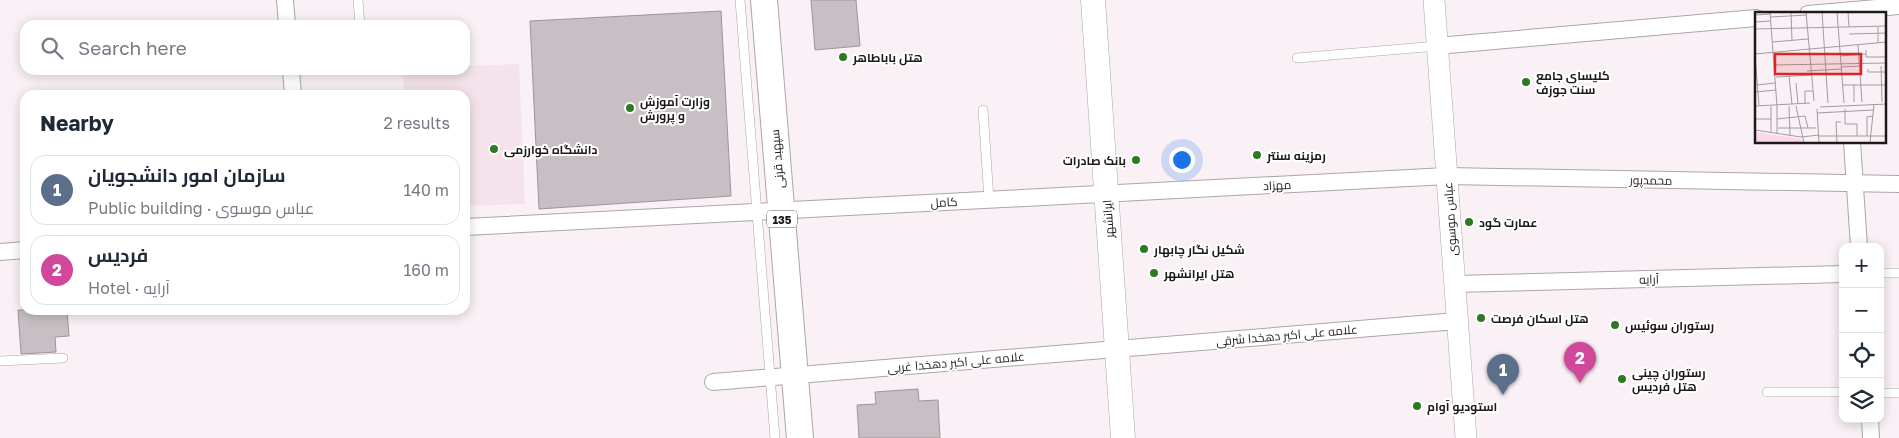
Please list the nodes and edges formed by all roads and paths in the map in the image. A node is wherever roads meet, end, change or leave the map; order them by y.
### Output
1 (285, 0) edge
2 (358, 0) edge
3 (740, 0) edge
4 (764, 0) edge
5 (1093, 0) edge
6 (1434, 0) edge
7 (1899, 6) edge
8 (1844, 8) edge
9 (1820, 12) edge
10 (1755, 18) edge
11 (287, 20) edge
12 (360, 20) edge
13 (1437, 46) junction
14 (1297, 58) dead end
15 (291, 75) edge
16 (293, 90) edge
17 (983, 110) dead end
18 (1852, 144) edge
19 (1447, 176) junction
20 (1855, 183) junction
21 (1899, 184) edge
22 (1106, 194) junction
23 (989, 200) junction
24 (769, 211) junction
25 (470, 227) edge
26 (1859, 243) edge
27 (20, 250) edge
28 (0, 252) edge
29 (1899, 273) edge
30 (1839, 274) edge
31 (1884, 274) edge
32 (1454, 284) junction
33 (1457, 321) junction
34 (1117, 349) junction
35 (63, 358) dead end
36 (0, 361) edge
37 (783, 376) junction
38 (713, 382) dead end
39 (1767, 392) dead end
40 (1839, 392) edge
41 (1884, 393) edge
42 (1899, 393) edge
43 (1870, 423) edge
44 (775, 438) edge
45 (800, 438) edge
46 (1123, 438) edge
47 (1466, 438) edge
48 (1871, 438) edge

1 - 11 street
2 - 12 lane
3 - 24 lane
4 - 24 main road, سپهبد قرنی / 135
5 - 22 main road, ایرانشهر
6 - 13 street, عباس موسوی
7 - 8 street
8 - 9 street
10 - 13 street
13 - 14 lane
13 - 19 street, عباس موسوی
15 - 16 street
17 - 23 lane
18 - 20 street
19 - 20 street, محمدپور
19 - 22 street, مهزاد
19 - 32 street, عباس موسوی
20 - 21 street, محمدپور
20 - 26 street
22 - 23 street, کامل
22 - 34 main road, ایرانشهر
23 - 24 street, کامل
24 - 25 street, کامل
24 - 37 main road, سپهبد قرنی / 135
27 - 28 street
29 - 31 lane
30 - 32 street, آرایه
32 - 33 street, عباس موسوی
33 - 34 street, علامه علی اکبر دهخدا شرقی
33 - 47 street, عباس موسوی
34 - 37 street, علامه علی اکبر دهخدا غربی
34 - 46 main road, ایرانشهر
35 - 36 lane
37 - 38 street, علامه علی اکبر دهخدا غربی
37 - 44 lane
37 - 45 main road, سپهبد قرنی / 135
39 - 40 lane
41 - 42 lane
43 - 48 street

